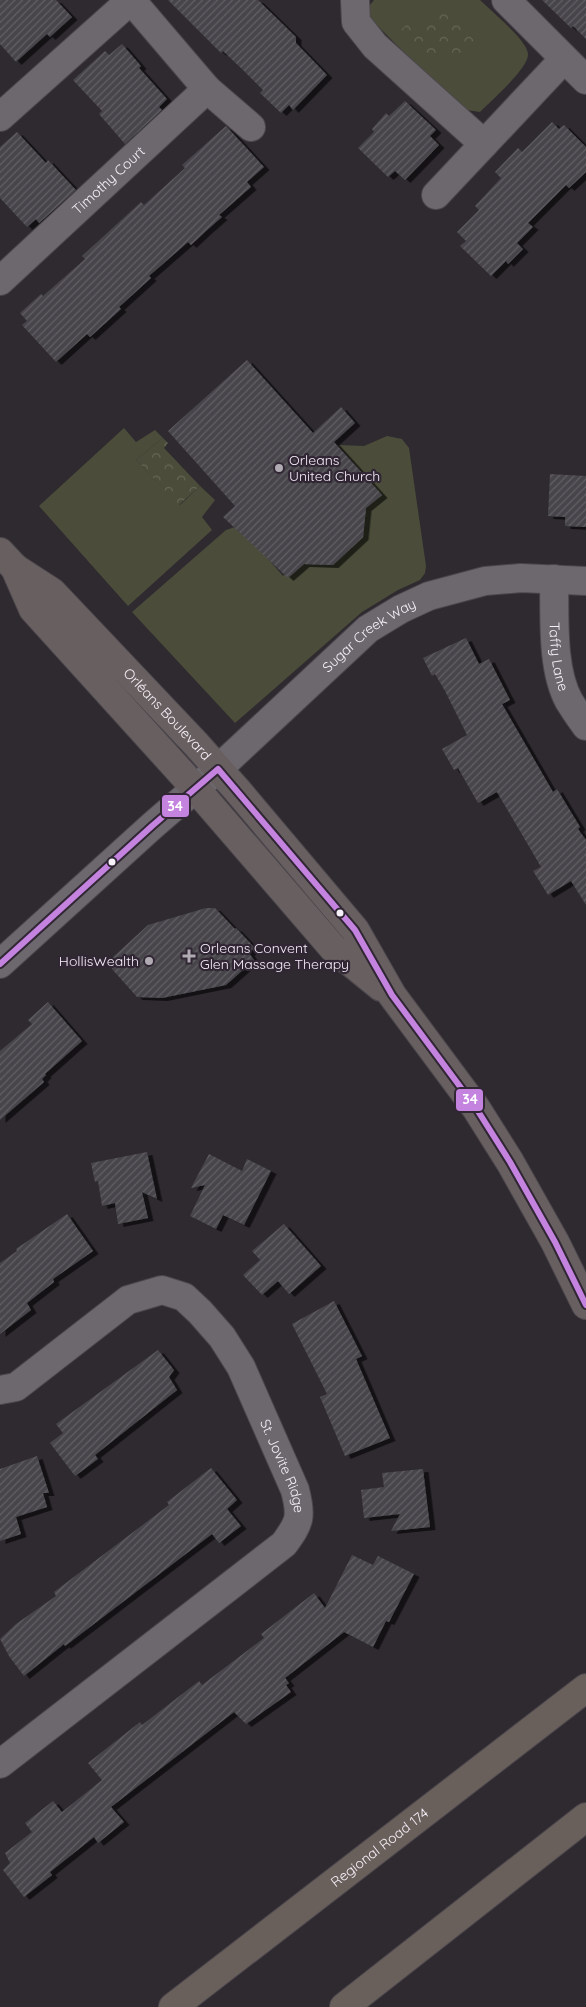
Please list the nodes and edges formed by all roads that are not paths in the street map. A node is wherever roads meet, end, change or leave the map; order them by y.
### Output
1 (131, 0) edge
2 (355, 0) edge
3 (506, 0) edge
4 (564, 58) junction
5 (586, 80) edge
6 (207, 89) junction
7 (0, 117) edge
8 (251, 127) dead end
9 (484, 144) junction
10 (436, 195) dead end
11 (3, 271) edge
12 (7, 560) edge
13 (554, 580) junction
14 (586, 581) edge
15 (586, 726) edge
16 (218, 768) junction
17 (196, 789) junction
18 (0, 964) edge
19 (392, 995) junction
20 (586, 1305) edge
21 (0, 1390) edge
22 (586, 1688) edge
23 (0, 1764) edge
24 (586, 1817) edge
25 (173, 2007) edge
26 (344, 2007) edge

1 - 6 street
1 - 7 street
2 - 9 street
3 - 4 street
4 - 5 street
4 - 9 street
6 - 8 street
6 - 11 street, Timothy Court
9 - 10 street
12 - 16 main road, Orléans Boulevard
12 - 17 main road, Orléans Boulevard
13 - 14 street, Sugar Creek Way
13 - 15 street, Taffy Lane
13 - 16 street, Sugar Creek Way
16 - 17 street, Sugar Creek Way
16 - 19 main road, Orléans Boulevard
17 - 18 street, Sugar Creek Way
17 - 19 main road, Orléans Boulevard
19 - 20 main road, Orléans Boulevard
21 - 23 street, St. Jovite Ridge
22 - 25 highway, Regional Road 174
24 - 26 highway

